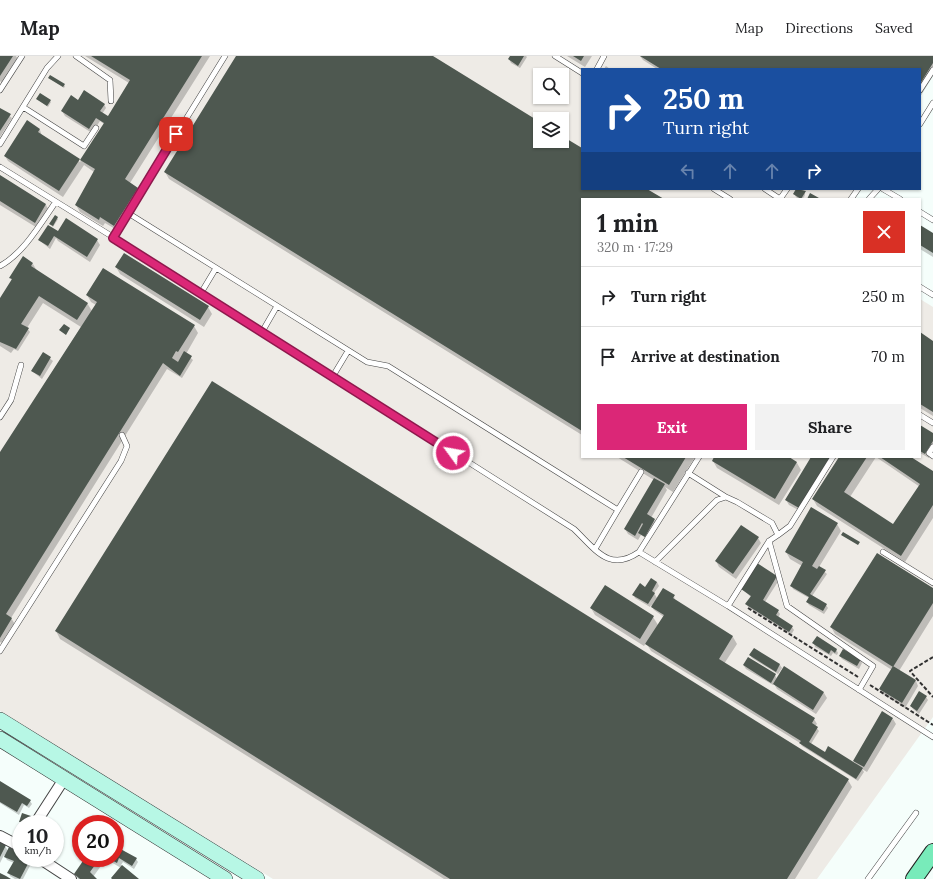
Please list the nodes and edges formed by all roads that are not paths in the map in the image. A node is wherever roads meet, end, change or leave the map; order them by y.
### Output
1 (22, 56) edge
2 (58, 56) edge
3 (76, 56) edge
4 (225, 56) edge
5 (556, 56) edge
6 (604, 56) edge
7 (598, 68) edge
8 (933, 70) edge
9 (581, 72) edge
10 (921, 88) edge
11 (0, 90) edge
12 (111, 101) dead end
13 (933, 103) edge
14 (23, 107) junction
15 (921, 122) edge
16 (96, 128) dead end
17 (0, 144) edge
18 (0, 167) edge
19 (716, 190) edge
20 (766, 190) edge
21 (877, 190) edge
22 (885, 190) edge
23 (728, 198) edge
24 (778, 198) edge
25 (870, 198) edge
26 (898, 198) edge
27 (55, 203) junction
28 (128, 213) junction
29 (921, 213) edge
30 (933, 220) edge
31 (113, 238) junction
32 (0, 266) edge
33 (216, 268) junction
34 (921, 288) edge
35 (201, 293) junction
36 (933, 295) edge
37 (278, 306) junction
38 (262, 332) junction
39 (348, 351) junction
40 (21, 365) dead end
41 (333, 376) junction
42 (921, 416) edge
43 (0, 417) edge
44 (933, 423) edge
45 (122, 435) dead end
46 (933, 446) edge
47 (933, 456) edge
48 (698, 458) edge
49 (832, 458) edge
50 (642, 472) dead end
51 (688, 473) junction
52 (726, 497) junction
53 (618, 510) junction
54 (778, 535) junction
55 (770, 541) junction
56 (595, 549) junction
57 (639, 552) junction
58 (883, 552) dead end
59 (655, 562) junction
60 (933, 584) edge
61 (728, 606) junction
62 (0, 651) edge
63 (859, 690) junction
64 (0, 720) edge
65 (933, 737) edge
66 (0, 739) edge
67 (64, 779) junction
68 (916, 813) dead end
69 (41, 815) edge
70 (0, 836) edge
71 (12, 842) edge
72 (933, 852) edge
73 (53, 867) edge
74 (71, 879) edge
75 (225, 879) edge
76 (257, 879) edge
77 (868, 879) edge
78 (914, 879) edge

1 - 11 lane
2 - 14 lane
3 - 12 lane
4 - 28 lane
5 - 9 lane
6 - 7 lane
8 - 10 lane
13 - 15 lane
14 - 16 lane
14 - 17 lane
18 - 27 lane
19 - 23 lane
20 - 24 lane
21 - 25 lane
22 - 26 lane
27 - 31 lane
27 - 32 lane
28 - 31 lane
28 - 33 lane
29 - 30 lane
31 - 35 lane
33 - 35 lane
33 - 37 lane
34 - 36 lane
35 - 38 lane
37 - 38 lane
37 - 39 lane
38 - 41 lane
39 - 41 lane
39 - 53 lane
40 - 43 lane
41 - 56 lane
42 - 44 lane
45 - 62 lane
46 - 47 lane
48 - 51 lane
49 - 54 lane
50 - 53 lane
51 - 52 lane
51 - 57 lane
52 - 54 lane
52 - 59 lane
53 - 56 lane
54 - 55 lane
55 - 61 lane
55 - 63 lane
56 - 57 lane
57 - 59 lane
58 - 60 lane
59 - 61 lane
61 - 63 lane
63 - 65 lane
64 - 76 main road
66 - 67 main road
67 - 69 street
67 - 75 main road
68 - 77 lane
70 - 71 street
72 - 78 main road
73 - 74 street

